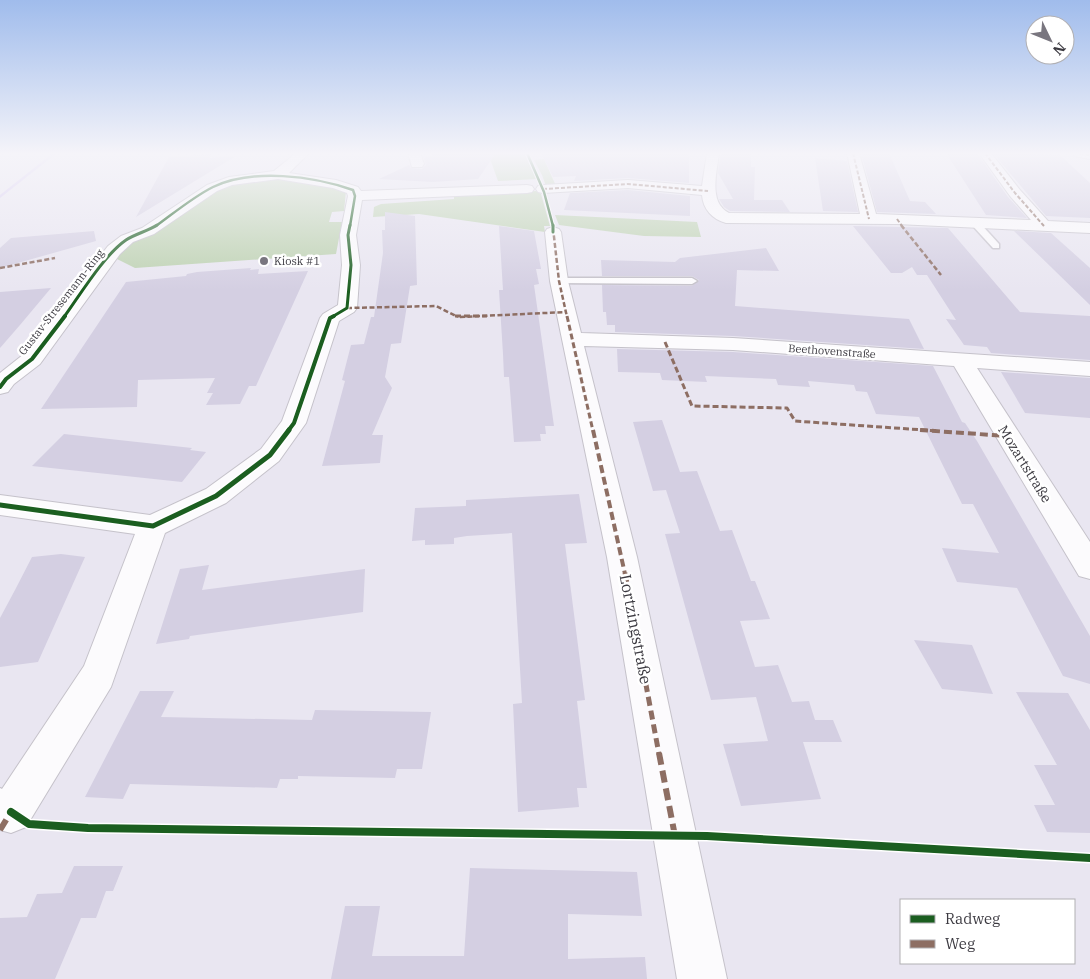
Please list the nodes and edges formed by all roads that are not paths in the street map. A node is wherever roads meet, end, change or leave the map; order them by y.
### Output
1 (198, 199) edge
2 (355, 199) edge
3 (710, 199) edge
4 (864, 199) edge
5 (1019, 199) edge
6 (869, 219) junction
7 (975, 223) junction
8 (1044, 226) junction
9 (1090, 228) edge
10 (553, 232) dead end
11 (996, 246) dead end
12 (559, 281) junction
13 (692, 281) dead end
14 (573, 339) junction
15 (960, 360) junction
16 (1090, 369) edge
17 (0, 387) edge
18 (0, 505) edge
19 (153, 526) junction
20 (1090, 567) edge
21 (4, 817) edge
22 (702, 979) edge

1 - 17 street, Gustav-Stresemann-Ring
2 - 19 street
3 - 6 street
4 - 6 street
5 - 8 street
6 - 7 street
7 - 8 street
7 - 11 lane
8 - 9 street
10 - 12 street, Lortzingstraße
12 - 13 lane
12 - 14 street, Lortzingstraße
14 - 15 street, Beethovenstraße
14 - 22 street, Lortzingstraße
15 - 16 street, Beethovenstraße
15 - 20 street, Mozartstraße
18 - 19 street
19 - 21 street

